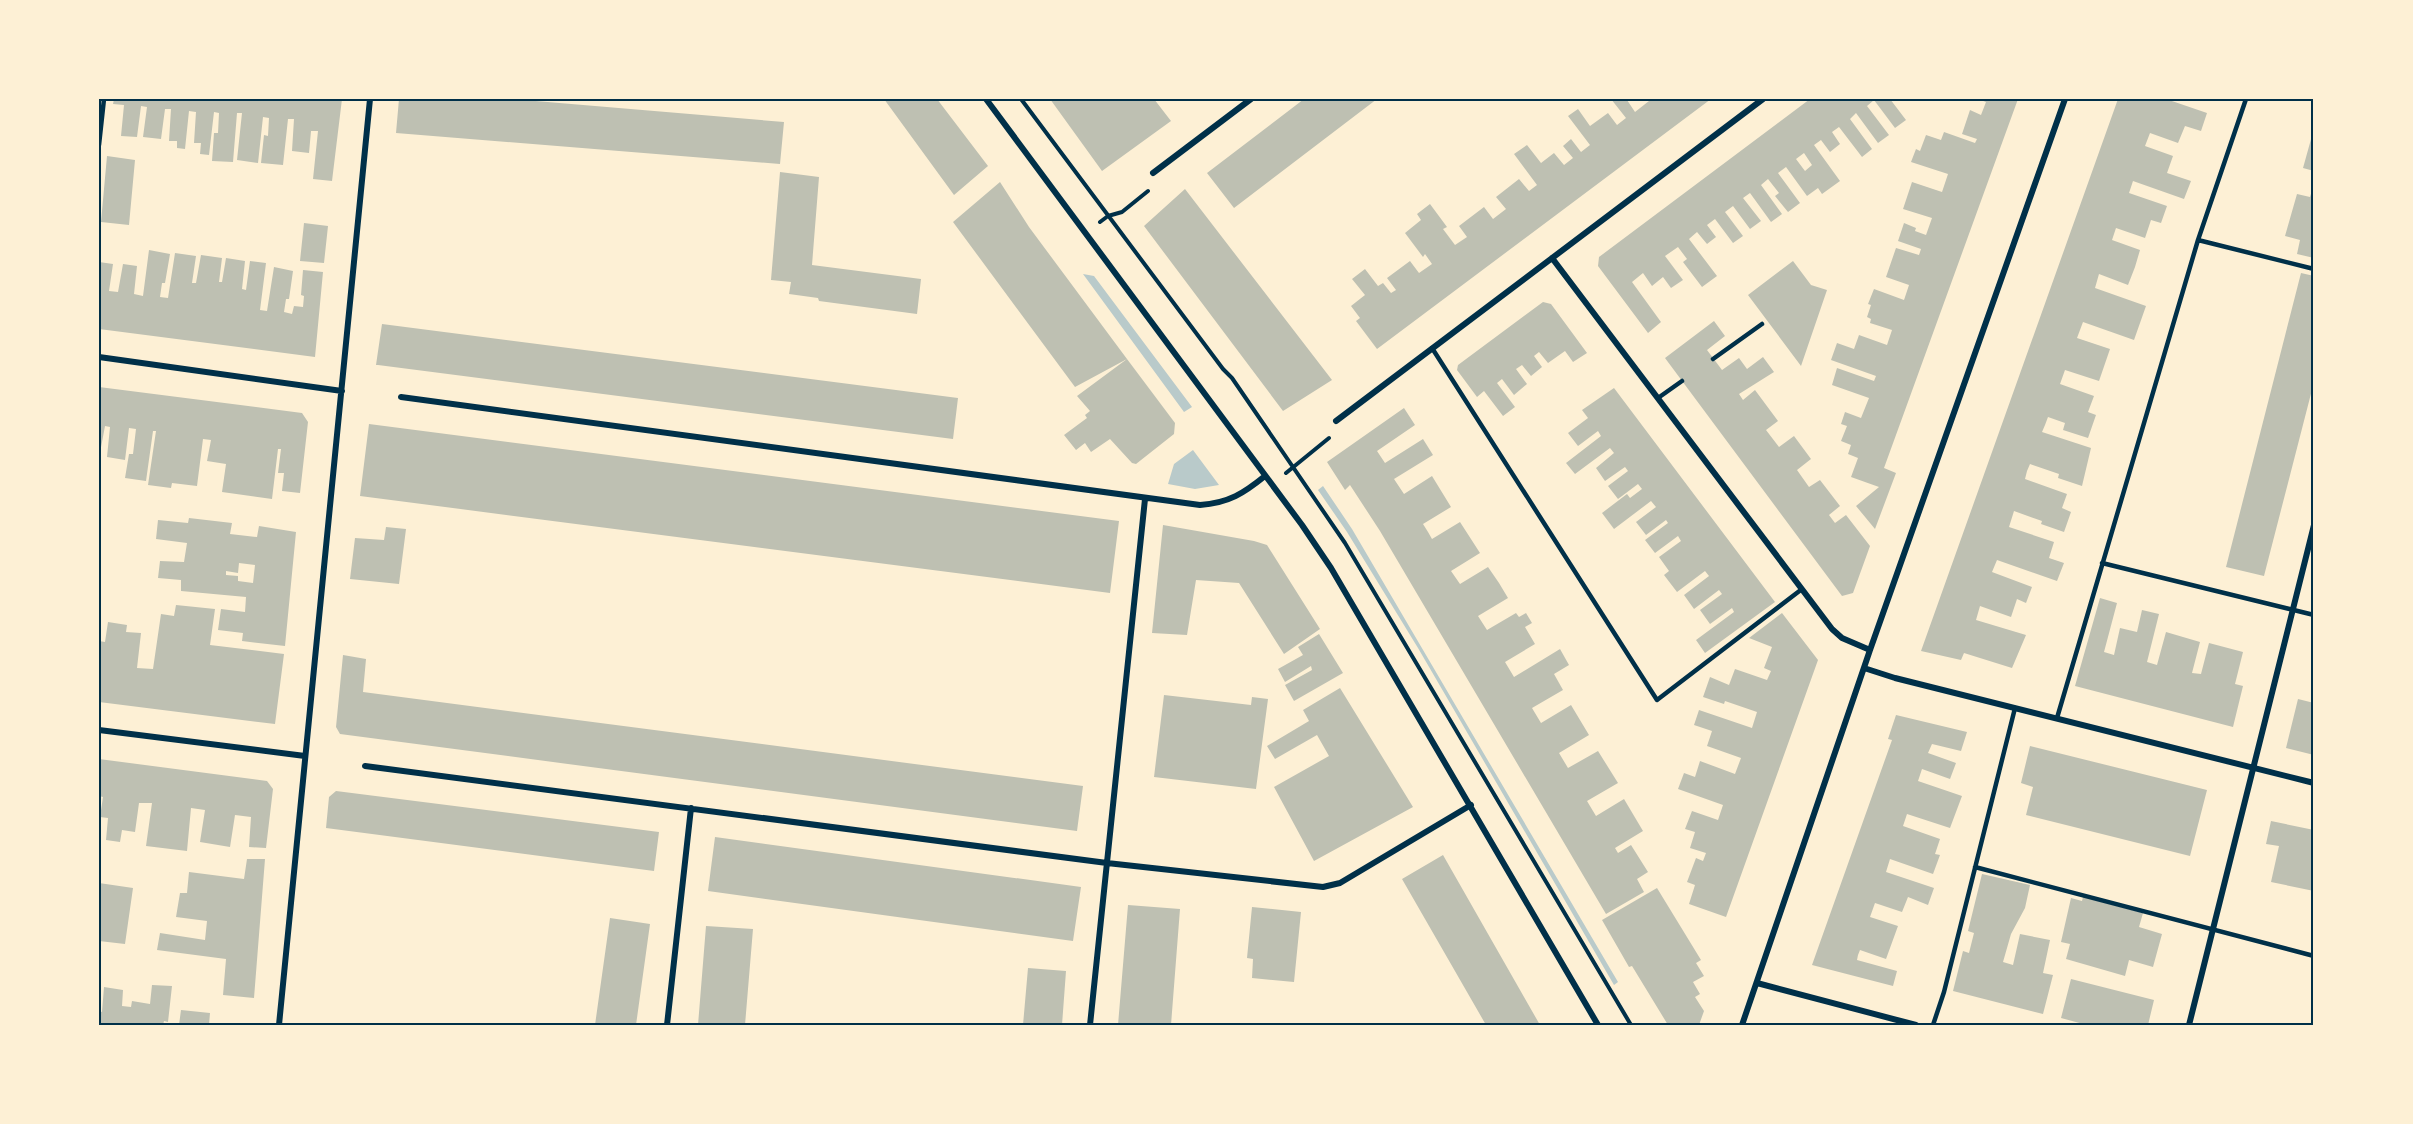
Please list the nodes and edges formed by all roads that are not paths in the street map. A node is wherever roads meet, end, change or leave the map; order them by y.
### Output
1 (104, 99) edge
2 (370, 99) edge
3 (986, 99) edge
4 (1251, 99) edge
5 (1763, 99) edge
6 (2065, 99) edge
7 (2246, 99) edge
8 (99, 145) edge
9 (1154, 173) road end
10 (2198, 240) junction
11 (1552, 258) junction
12 (2314, 270) edge
13 (1762, 324) dead end
14 (1432, 348) junction
15 (99, 357) edge
16 (1713, 358) dead end
17 (1682, 381) dead end
18 (342, 391) junction
19 (401, 397) dead end
20 (1658, 398) junction
21 (1336, 421) road end
22 (1265, 476) junction
23 (1145, 499) junction
24 (2314, 525) edge
25 (2102, 563) junction
26 (1802, 588) junction
27 (2292, 610) junction
28 (2314, 615) edge
29 (1870, 650) junction
30 (1864, 668) junction
31 (2015, 708) junction
32 (2057, 718) junction
33 (99, 730) edge
34 (304, 756) junction
35 (365, 766) dead end
36 (2254, 767) junction
37 (2314, 783) edge
38 (1471, 805) junction
39 (691, 808) junction
40 (1107, 863) junction
41 (1975, 867) junction
42 (2213, 931) junction
43 (2314, 956) edge
44 (1757, 983) junction
45 (279, 1025) edge
46 (667, 1025) edge
47 (1090, 1025) edge
48 (1598, 1025) edge
49 (1742, 1025) edge
50 (1916, 1025) edge
51 (1933, 1025) edge
52 (2189, 1025) edge

1 - 8 lane
2 - 18 street
3 - 22 street
4 - 9 street
5 - 11 street
6 - 29 street
7 - 10 lane
10 - 12 lane
10 - 25 lane
11 - 14 street
11 - 20 street
13 - 16 lane
14 - 21 street
14 - 26 lane
15 - 18 street
17 - 20 lane
18 - 34 street
19 - 23 street
20 - 26 street
22 - 23 street
22 - 38 street
23 - 40 street
24 - 27 street
25 - 27 lane
25 - 32 lane
26 - 29 street
27 - 28 lane
27 - 36 street
29 - 30 street
30 - 31 street
30 - 44 street
31 - 32 street
31 - 41 lane
32 - 36 street
33 - 34 street
34 - 45 street
35 - 39 street
36 - 37 street
36 - 42 street
38 - 40 street
38 - 48 street
39 - 40 street
39 - 46 street
40 - 47 street
41 - 42 lane
41 - 51 lane
42 - 43 lane
42 - 52 street
44 - 49 street
44 - 50 street

